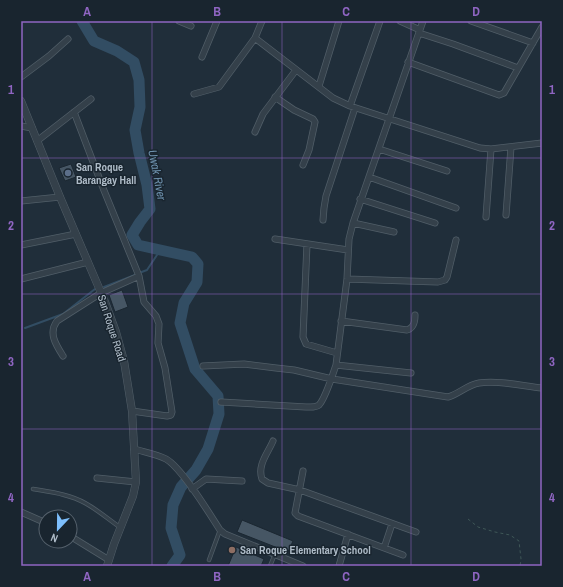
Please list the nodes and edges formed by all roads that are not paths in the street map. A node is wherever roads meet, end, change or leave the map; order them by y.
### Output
1 (179, 21) edge
2 (217, 21) edge
3 (262, 21) edge
4 (339, 21) edge
5 (380, 21) edge
6 (400, 21) edge
7 (423, 21) edge
8 (471, 21) edge
9 (190, 26) dead end
10 (542, 27) edge
11 (419, 32) junction
12 (255, 38) junction
13 (68, 39) dead end
14 (533, 43) junction
15 (202, 57) dead end
16 (408, 62) junction
17 (518, 68) junction
18 (296, 70) junction
19 (21, 77) edge
20 (319, 86) junction
21 (194, 94) dead end
22 (275, 97) junction
23 (91, 99) dead end
24 (21, 101) edge
25 (352, 107) junction
26 (74, 112) junction
27 (389, 119) junction
28 (21, 126) edge
29 (32, 128) junction
30 (255, 132) dead end
31 (37, 141) junction
32 (542, 143) edge
33 (511, 147) junction
34 (379, 149) junction
35 (491, 149) junction
36 (303, 165) dead end
37 (446, 171) dead end
38 (369, 177) junction
39 (60, 197) junction
40 (360, 199) junction
41 (21, 201) edge
42 (456, 208) dead end
43 (506, 215) dead end
44 (486, 217) dead end
45 (324, 220) dead end
46 (353, 223) junction
47 (435, 223) dead end
48 (394, 232) dead end
49 (76, 234) junction
50 (275, 239) dead end
51 (456, 240) dead end
52 (307, 244) junction
53 (21, 245) edge
54 (348, 250) junction
55 (88, 262) junction
56 (139, 276) junction
57 (21, 279) edge
58 (347, 279) junction
59 (101, 293) junction
60 (415, 315) dead end
61 (341, 321) junction
62 (337, 353) junction
63 (63, 356) dead end
64 (336, 365) junction
65 (203, 366) dead end
66 (411, 373) dead end
67 (332, 379) junction
68 (542, 388) edge
69 (221, 402) dead end
70 (132, 411) junction
71 (273, 441) dead end
72 (134, 449) junction
73 (304, 471) dead end
74 (97, 478) dead end
75 (242, 481) dead end
76 (136, 482) junction
77 (190, 487) junction
78 (33, 489) dead end
79 (300, 490) junction
80 (21, 512) edge
81 (38, 519) edge
82 (392, 524) junction
83 (121, 528) junction
84 (220, 530) junction
85 (416, 532) dead end
86 (348, 534) junction
87 (78, 542) edge
88 (384, 548) junction
89 (275, 554) junction
90 (403, 555) dead end
91 (209, 560) dead end
92 (108, 563) edge
93 (270, 566) edge
94 (303, 566) edge
95 (339, 566) edge

1 - 9 street
2 - 15 street
3 - 12 street
4 - 20 street
5 - 25 street
6 - 11 street
7 - 11 street
8 - 14 street
10 - 14 street
11 - 16 street
11 - 17 street
12 - 18 street
12 - 21 street
13 - 19 street
14 - 17 street
16 - 17 street
16 - 27 street
18 - 20 street
18 - 22 street
20 - 25 street
22 - 30 street
22 - 36 street
23 - 26 street
24 - 29 street, San Roque Road
25 - 27 street
25 - 45 street
26 - 31 street
26 - 56 street
27 - 34 street
27 - 35 street
28 - 29 street
29 - 31 street, San Roque Road
31 - 39 street, San Roque Road
32 - 33 street
33 - 35 street
33 - 43 street
34 - 37 street
34 - 38 street
35 - 44 street
38 - 40 street
38 - 42 street
39 - 41 street
39 - 49 street, San Roque Road
40 - 46 street
40 - 47 street
46 - 48 street
46 - 54 street
49 - 53 street
49 - 55 street, San Roque Road
50 - 52 street
51 - 58 street
52 - 54 street
52 - 62 street
54 - 58 street
55 - 57 street
55 - 59 street, San Roque Road
56 - 59 street
56 - 70 street
58 - 61 street
59 - 63 street
59 - 70 street, San Roque Road
60 - 61 street
61 - 62 street
62 - 64 street
64 - 66 street
64 - 67 street
65 - 67 street
67 - 68 street
67 - 69 street
70 - 72 street, San Roque Road
71 - 79 street
72 - 76 street, San Roque Road
72 - 77 street
73 - 79 street
74 - 76 street
75 - 77 street
76 - 83 street, San Roque Road
77 - 84 street
78 - 83 lane
79 - 82 street
79 - 86 street
80 - 81 street
82 - 85 street
82 - 88 street
83 - 92 street, San Roque Road
84 - 89 street
84 - 91 lane
86 - 88 street
86 - 95 street
87 - 92 street
88 - 90 street
89 - 93 lane
89 - 94 street

